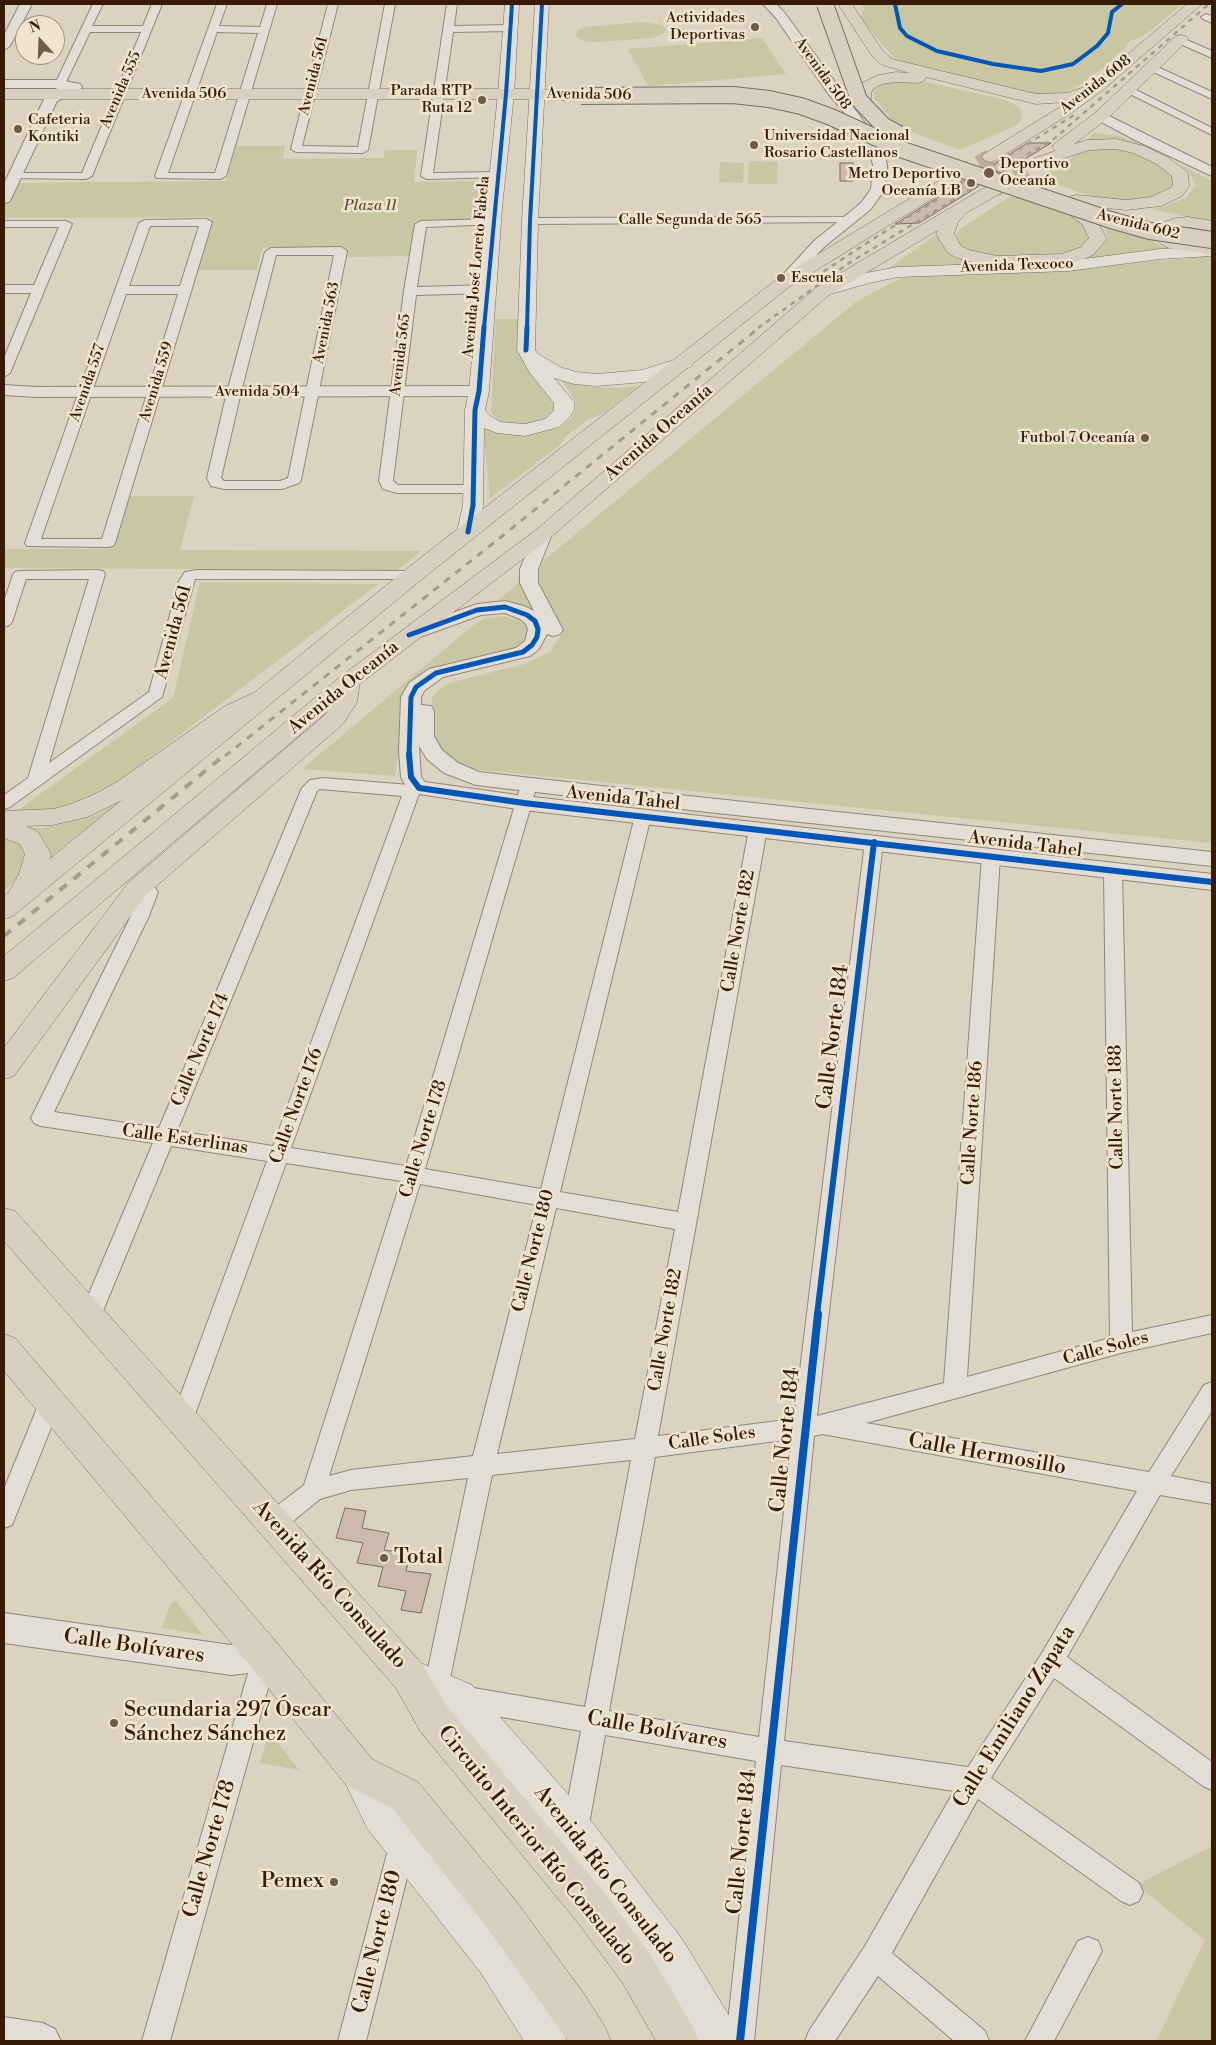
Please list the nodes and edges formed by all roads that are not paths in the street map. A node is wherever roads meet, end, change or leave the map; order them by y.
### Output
1 (26, 4) edge
2 (98, 4) edge
3 (157, 4) edge
4 (222, 4) edge
5 (272, 4) edge
6 (333, 4) edge
7 (390, 4) edge
8 (452, 4) edge
9 (512, 4) edge
10 (542, 4) edge
11 (769, 4) edge
12 (825, 4) edge
13 (845, 4) edge
14 (1195, 4) edge
15 (1210, 16) edge
16 (448, 28) junction
17 (510, 28) junction
18 (86, 29) junction
19 (147, 29) junction
20 (213, 29) junction
21 (264, 30) junction
22 (1180, 40) junction
23 (540, 45) junction
24 (4, 46) edge
25 (509, 46) junction
26 (1212, 55) edge
27 (1154, 64) junction
28 (4, 84) edge
29 (1212, 86) edge
30 (1098, 87) junction
31 (61, 89) junction
32 (1128, 89) junction
33 (4, 94) edge
34 (114, 94) junction
35 (190, 94) junction
36 (245, 94) junction
37 (310, 94) junction
38 (372, 94) junction
39 (438, 94) junction
40 (506, 94) junction
41 (537, 94) junction
42 (1212, 96) edge
43 (864, 105) junction
44 (1101, 116) junction
45 (1212, 132) edge
46 (1078, 134) junction
47 (1140, 137) junction
48 (1021, 138) junction
49 (876, 148) junction
50 (363, 150) joint
51 (500, 152) junction
52 (535, 152) junction
53 (990, 157) tunnel mouth
54 (1041, 160) junction
55 (1026, 170) tunnel mouth
56 (1212, 172) edge
57 (498, 175) junction
58 (15, 176) junction
59 (427, 176) joint
60 (958, 176) tunnel mouth
61 (995, 189) tunnel mouth
62 (4, 199) edge
63 (1071, 202) junction
64 (960, 210) junction
65 (851, 220) junction
66 (530, 221) junction
67 (206, 222) joint
68 (494, 222) junction
69 (4, 224) edge
70 (1212, 226) edge
71 (1212, 232) edge
72 (1212, 240) edge
73 (1212, 250) edge
74 (341, 251) joint
75 (271, 252) joint
76 (783, 283) junction
77 (4, 289) edge
78 (39, 289) junction
79 (488, 289) junction
80 (121, 290) junction
81 (185, 290) junction
82 (410, 291) junction
83 (824, 291) junction
84 (507, 314) junction
85 (526, 350) junction
86 (684, 364) junction
87 (4, 373) edge
88 (4, 390) edge
89 (479, 390) junction
90 (85, 391) junction
91 (396, 391) junction
92 (36, 392) junction
93 (154, 392) junction
94 (234, 392) junction
95 (313, 392) junction
96 (4, 396) edge
97 (475, 410) junction
98 (216, 483) joint
99 (292, 483) joint
100 (474, 489) junction
101 (468, 532) junction
102 (543, 534) junction
103 (108, 543) joint
104 (413, 576) junction
105 (4, 622) edge
106 (409, 635) junction
107 (348, 682) junction
108 (271, 692) junction
109 (35, 781) junction
110 (316, 784) joint
111 (415, 789) junction
112 (526, 794) junction
113 (4, 803) edge
114 (643, 816) junction
115 (4, 819) edge
116 (758, 829) junction
117 (4, 830) edge
118 (874, 842) junction
119 (991, 857) junction
120 (1212, 858) edge
121 (1113, 871) junction
122 (1212, 882) edge
123 (149, 892) dead end
124 (11, 904) edge
125 (4, 971) edge
126 (4, 1068) edge
127 (164, 1138) junction
128 (279, 1154) junction
129 (413, 1175) junction
130 (547, 1199) junction
131 (4, 1220) edge
132 (685, 1222) junction
133 (90, 1318) junction
134 (1212, 1324) edge
135 (1121, 1344) junction
136 (7, 1354) edge
137 (955, 1390) junction
138 (1212, 1392) edge
139 (50, 1403) junction
140 (182, 1421) junction
141 (812, 1426) junction
142 (646, 1448) junction
143 (482, 1467) junction
144 (1154, 1484) junction
145 (313, 1491) junction
146 (1212, 1494) edge
147 (4, 1517) edge
148 (273, 1524) junction
149 (4, 1628) edge
150 (265, 1656) junction
151 (1051, 1661) junction
152 (435, 1687) junction
153 (596, 1721) junction
154 (769, 1751) junction
155 (359, 1772) junction
156 (1212, 1777) edge
157 (974, 1781) junction
158 (575, 1830) junction
159 (403, 1842) junction
160 (1130, 1892) dead end
161 (1088, 1951) dead end
162 (875, 1956) junction
163 (4, 2035) edge
164 (545, 2040) edge
165 (43, 2041) edge
166 (156, 2041) edge
167 (352, 2041) edge
168 (591, 2041) edge
169 (679, 2041) edge
170 (722, 2041) edge
171 (740, 2041) edge
172 (819, 2041) edge
173 (975, 2041) edge
174 (1040, 2041) edge

1 - 24 street
2 - 18 street
3 - 19 street, Avenida 555
4 - 20 street
5 - 21 street
6 - 37 street, Avenida 561
7 - 38 street
8 - 16 street
9 - 17 main road, Avenida José Loreto Fabela
10 - 23 main road, Avenida José Loreto Fabela
11 - 49 street, Avenida 508
12 - 43 main road, Avenida 508, bridge
13 - 30 main road
14 - 30 main road, Avenida 608
15 - 22 main road, Avenida 608
16 - 17 street
16 - 39 street
17 - 25 main road, Avenida José Loreto Fabela
18 - 19 street
18 - 31 street
19 - 34 street, Avenida 555
20 - 21 street
20 - 35 street
21 - 36 street
22 - 26 street
22 - 27 main road, Avenida 608
23 - 25 main road
23 - 41 main road, Avenida José Loreto Fabela
25 - 40 main road, Avenida José Loreto Fabela
27 - 29 street
27 - 32 main road, Avenida 608
27 - 42 street
28 - 31 street
30 - 48 main road, Avenida 608
31 - 33 main road, Avenida 506
31 - 34 main road, Avenida 506
31 - 58 street
32 - 44 main road, Avenida 608
32 - 45 street
34 - 35 main road, Avenida 506
34 - 58 street, Avenida 555
35 - 36 main road, Avenida 506
35 - 36 street
36 - 37 main road, Avenida 506
37 - 38 main road, Avenida 506
37 - 50 street, Avenida 561
38 - 39 main road, Avenida 506
38 - 50 street
39 - 40 main road, Avenida 506
39 - 59 street
40 - 41 main road, Avenida 506
40 - 51 main road, Avenida José Loreto Fabela
41 - 49 main road
41 - 52 main road, Avenida José Loreto Fabela
41 - 63 main road, Avenida 506, bridge
43 - 48 main road
43 - 63 main road, Avenida 508, bridge
44 - 46 main road, Avenida 608
44 - 47 street
46 - 47 street
46 - 54 main road, Avenida 608
47 - 56 street
48 - 53 main road, Avenida 608
49 - 65 street, Avenida 508
51 - 52 main road
51 - 57 main road, Avenida José Loreto Fabela
52 - 66 main road, Avenida José Loreto Fabela
54 - 55 main road, Avenida 608
54 - 63 main road
57 - 59 street
57 - 68 main road, Avenida José Loreto Fabela
58 - 62 street
60 - 76 main road
61 - 64 main road
63 - 64 main road, bridge
63 - 71 main road, Avenida 602
63 - 72 main road, Avenida 602, bridge
64 - 83 main road
65 - 66 street, Calle Segunda de 565
65 - 76 street, Avenida 508
66 - 84 main road, Avenida José Loreto Fabela
67 - 80 street, Avenida 557
67 - 81 street, Avenida 559
68 - 79 main road, Avenida José Loreto Fabela
68 - 82 street, Avenida 565
69 - 78 street
70 - 73 main road
73 - 83 main road, Avenida Texcoco
74 - 75 street
74 - 95 street, Avenida 563
75 - 94 street
76 - 86 main road, Avenida Oceanía
77 - 78 street
78 - 87 street
79 - 82 street
79 - 84 main road, Avenida José Loreto Fabela
80 - 81 street
80 - 90 street, Avenida 557
81 - 93 street, Avenida 559
82 - 91 street, Avenida 565
83 - 102 main road, Avenida Oceanía
84 - 85 main road, Avenida José Loreto Fabela
84 - 89 main road, Avenida José Loreto Fabela
85 - 86 main road
85 - 97 main road
86 - 101 main road, Avenida Oceanía
88 - 92 street, Avenida 504
89 - 91 street, Avenida 504
89 - 97 main road, Avenida José Loreto Fabela
90 - 92 street, Avenida 504
90 - 93 street, Avenida 504
90 - 103 street, Avenida 557
91 - 95 street, Avenida 504
91 - 100 street, Avenida 565
92 - 96 street, Avenida 504
93 - 94 street, Avenida 504
93 - 103 street, Avenida 559
94 - 95 street, Avenida 504
94 - 98 street
95 - 99 street, Avenida 563
97 - 100 main road, Avenida José Loreto Fabela
98 - 99 street
100 - 101 main road, Avenida José Loreto Fabela
101 - 104 main road, Avenida Oceanía
102 - 106 main road, Avenida Oceanía
102 - 112 street, Avenida Tahel
104 - 108 main road, Avenida Oceanía
104 - 109 street, Avenida 561
105 - 109 street
106 - 107 main road, Avenida Oceanía
106 - 111 street
107 - 125 main road, Avenida Oceanía
107 - 126 main road
108 - 115 main road
108 - 124 main road, Avenida Oceanía
109 - 113 street, Avenida 561
110 - 111 street, Avenida Tahel
110 - 127 street, Calle Norte 174
111 - 112 street, Avenida Tahel
111 - 128 street, Calle Norte 176
112 - 114 street, Avenida Tahel
112 - 120 street, Avenida Tahel
112 - 129 street, Calle Norte 178
114 - 116 street, Avenida Tahel
114 - 130 street, Calle Norte 180
116 - 118 street, Avenida Tahel
116 - 132 street, Calle Norte 182
117 - 124 main road
118 - 119 street, Avenida Tahel
118 - 141 street, Calle Norte 184
119 - 121 street, Avenida Tahel
119 - 137 street, Calle Norte 186
121 - 122 street, Avenida Tahel
121 - 135 street, Calle Norte 188
123 - 127 street, Calle Esterlinas
127 - 128 street, Calle Esterlinas
127 - 133 street, Calle Norte 174
128 - 129 street, Calle Esterlinas
128 - 140 street, Calle Norte 176
129 - 130 street, Calle Esterlinas
129 - 145 street, Calle Norte 178
130 - 132 street, Calle Esterlinas
130 - 143 street, Calle Norte 180
131 - 133 main road, Avenida Río Consulado
132 - 142 street, Calle Norte 182
133 - 140 main road, Avenida Río Consulado
134 - 135 street, Calle Soles
135 - 137 street, Calle Soles
136 - 139 main road
137 - 141 street, Calle Soles
138 - 144 street, Calle Emiliano Zapata
139 - 147 street
139 - 150 main road
140 - 148 main road, Avenida Río Consulado
141 - 142 street, Calle Soles
141 - 144 street, Calle Hermosillo
141 - 154 street, Calle Norte 184
142 - 143 street, Calle Soles
142 - 153 street, Calle Norte 182
143 - 145 street, Calle Soles
143 - 152 street, Calle Norte 180
144 - 146 street, Calle Hermosillo
144 - 151 street, Calle Emiliano Zapata
145 - 148 street, Calle Soles
148 - 152 main road, Avenida Río Consulado
149 - 150 street, Calle Bolívares
150 - 155 main road
150 - 166 street, Calle Norte 178
151 - 156 street
151 - 157 street, Calle Emiliano Zapata
152 - 153 street, Calle Bolívares
152 - 158 main road, Avenida Río Consulado
152 - 169 main road, Circuito Interior Río Consulado
153 - 154 street, Calle Bolívares
153 - 158 street, Calle Norte 182
154 - 157 street, Calle Bolívares
154 - 171 street, Calle Norte 184
155 - 159 main road
155 - 168 main road
157 - 160 street
157 - 162 street, Calle Emiliano Zapata
158 - 170 main road, Avenida Río Consulado
159 - 164 main road
159 - 167 street, Calle Norte 180
161 - 174 street
162 - 172 street, Calle Emiliano Zapata
162 - 173 street
163 - 165 street

